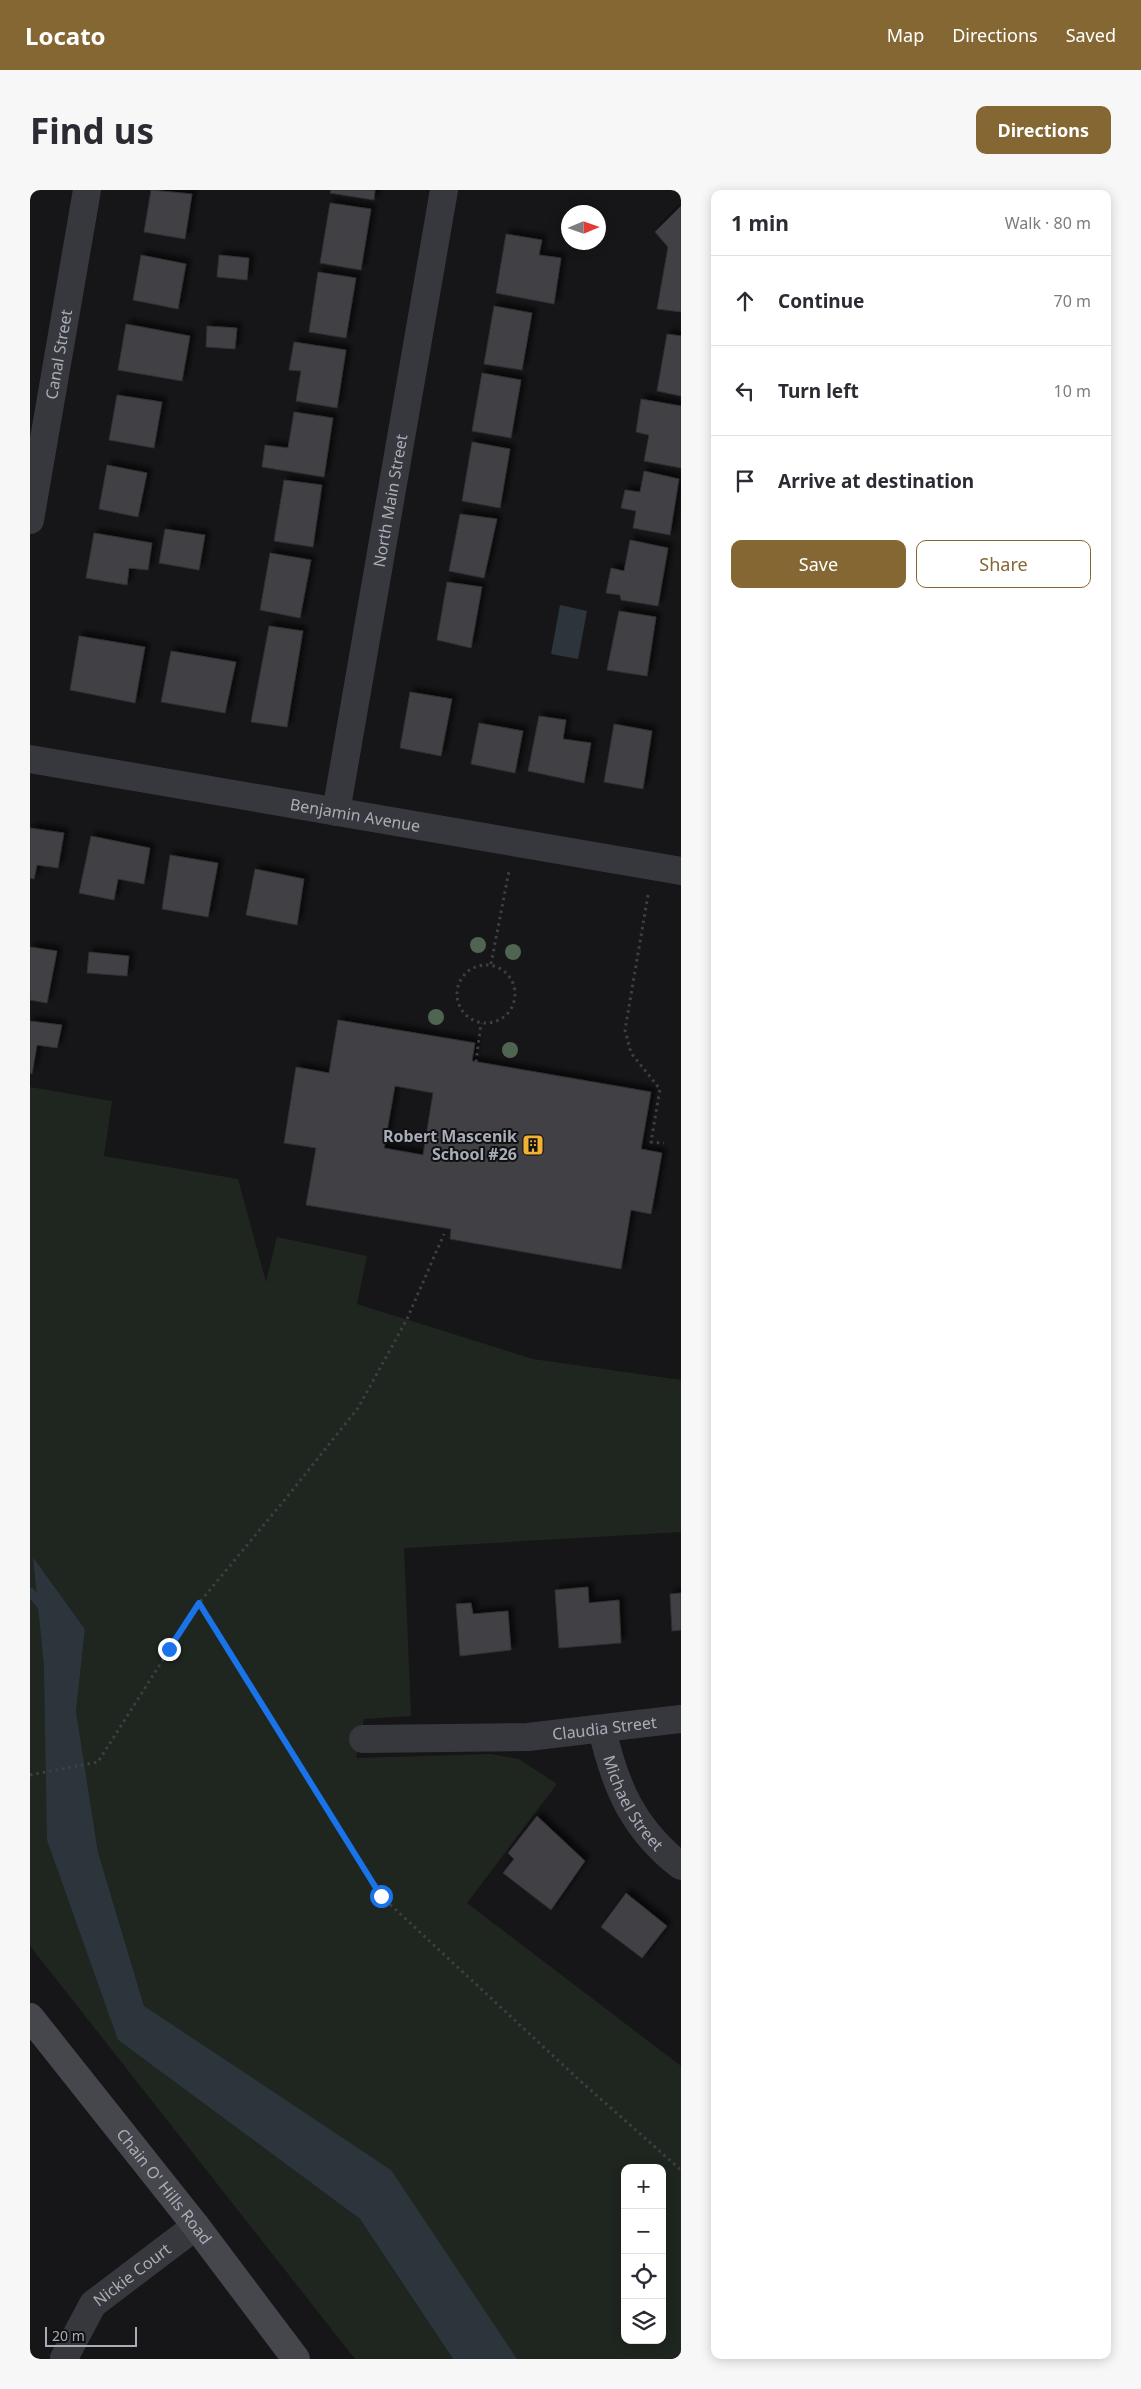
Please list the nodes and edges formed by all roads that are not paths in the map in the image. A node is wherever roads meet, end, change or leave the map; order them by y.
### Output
1 (87, 190) edge
2 (444, 190) edge
3 (30, 520) edge
4 (30, 759) edge
5 (336, 812) junction
6 (681, 867) edge
7 (681, 871) edge
8 (681, 1719) edge
9 (602, 1729) junction
10 (363, 1739) dead end
11 (681, 1866) edge
12 (30, 2017) edge
13 (196, 2226) junction
14 (64, 2358) edge
15 (296, 2359) edge

1 - 3 street, Canal Street
2 - 5 street, North Main Street
4 - 5 street, Benjamin Avenue
5 - 7 street, Benjamin Avenue
6 - 7 street
8 - 9 street, Claudia Street
9 - 10 street, Claudia Street
9 - 11 street, Michael Street
12 - 13 street, Chain O' Hills Road
13 - 14 street, Nickie Court
13 - 15 street, Chain O' Hills Road

